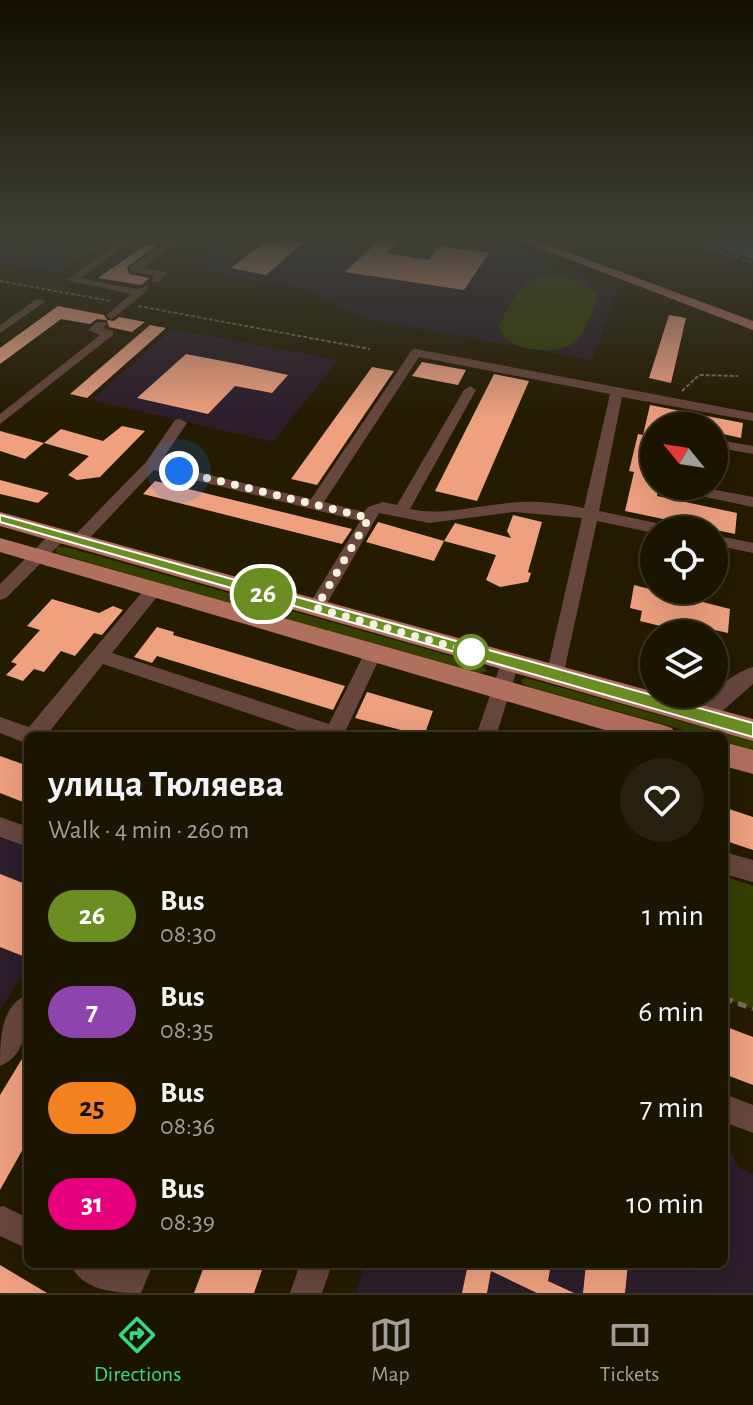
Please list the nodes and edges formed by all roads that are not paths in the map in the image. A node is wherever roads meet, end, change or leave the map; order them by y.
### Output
1 (134, 297) edge
2 (677, 297) edge
3 (698, 297) edge
4 (41, 301) dead end
5 (753, 318) edge
6 (753, 326) edge
7 (0, 330) edge
8 (470, 390) dead end
9 (617, 392) junction
10 (753, 417) edge
11 (0, 420) edge
12 (180, 423) dead end
13 (728, 446) edge
14 (753, 450) edge
15 (151, 465) junction
16 (728, 496) edge
17 (753, 502) edge
18 (315, 504) junction
19 (401, 511) junction
20 (591, 514) junction
21 (369, 518) junction
22 (0, 519) edge
23 (640, 524) edge
24 (68, 538) junction
25 (728, 543) edge
26 (0, 545) edge
27 (753, 548) edge
28 (38, 556) junction
29 (154, 589) junction
30 (0, 594) edge
31 (316, 608) junction
32 (373, 653) junction
33 (99, 656) junction
34 (510, 663) junction
35 (753, 674) edge
36 (555, 676) junction
37 (501, 689) junction
38 (703, 716) junction
39 (0, 725) edge
40 (753, 730) edge
41 (35, 732) edge
42 (328, 732) edge
43 (338, 732) edge
44 (487, 732) edge
45 (649, 732) edge
46 (24, 733) edge
47 (728, 755) edge
48 (753, 762) edge
49 (0, 827) edge
50 (24, 836) edge
51 (728, 864) edge
52 (753, 871) edge
53 (24, 1014) edge
54 (0, 1053) edge
55 (728, 1110) edge
56 (753, 1119) edge
57 (96, 1268) edge
58 (315, 1268) edge
59 (130, 1281) edge
60 (306, 1293) edge

1 - 11 street
2 - 6 main road
3 - 5 main road
4 - 7 street
8 - 19 street
9 - 10 street
9 - 18 street
9 - 20 street
12 - 15 street
13 - 14 street
15 - 18 street
15 - 24 street
16 - 17 street
18 - 21 street
19 - 20 street
19 - 21 street
20 - 23 street
20 - 36 street
21 - 31 street
22 - 24 main road
24 - 28 street
24 - 31 main road
25 - 27 street
26 - 28 main road
28 - 29 main road
28 - 30 street
29 - 32 main road
29 - 33 street
31 - 34 main road
32 - 37 main road
32 - 43 street
33 - 41 street
33 - 42 street
34 - 36 main road
34 - 37 street
35 - 38 street
36 - 38 main road
37 - 44 street
37 - 45 main road
38 - 40 main road
39 - 46 street
47 - 48 main road
49 - 50 street
51 - 52 street
53 - 54 street
55 - 56 street
57 - 59 street
58 - 60 street

